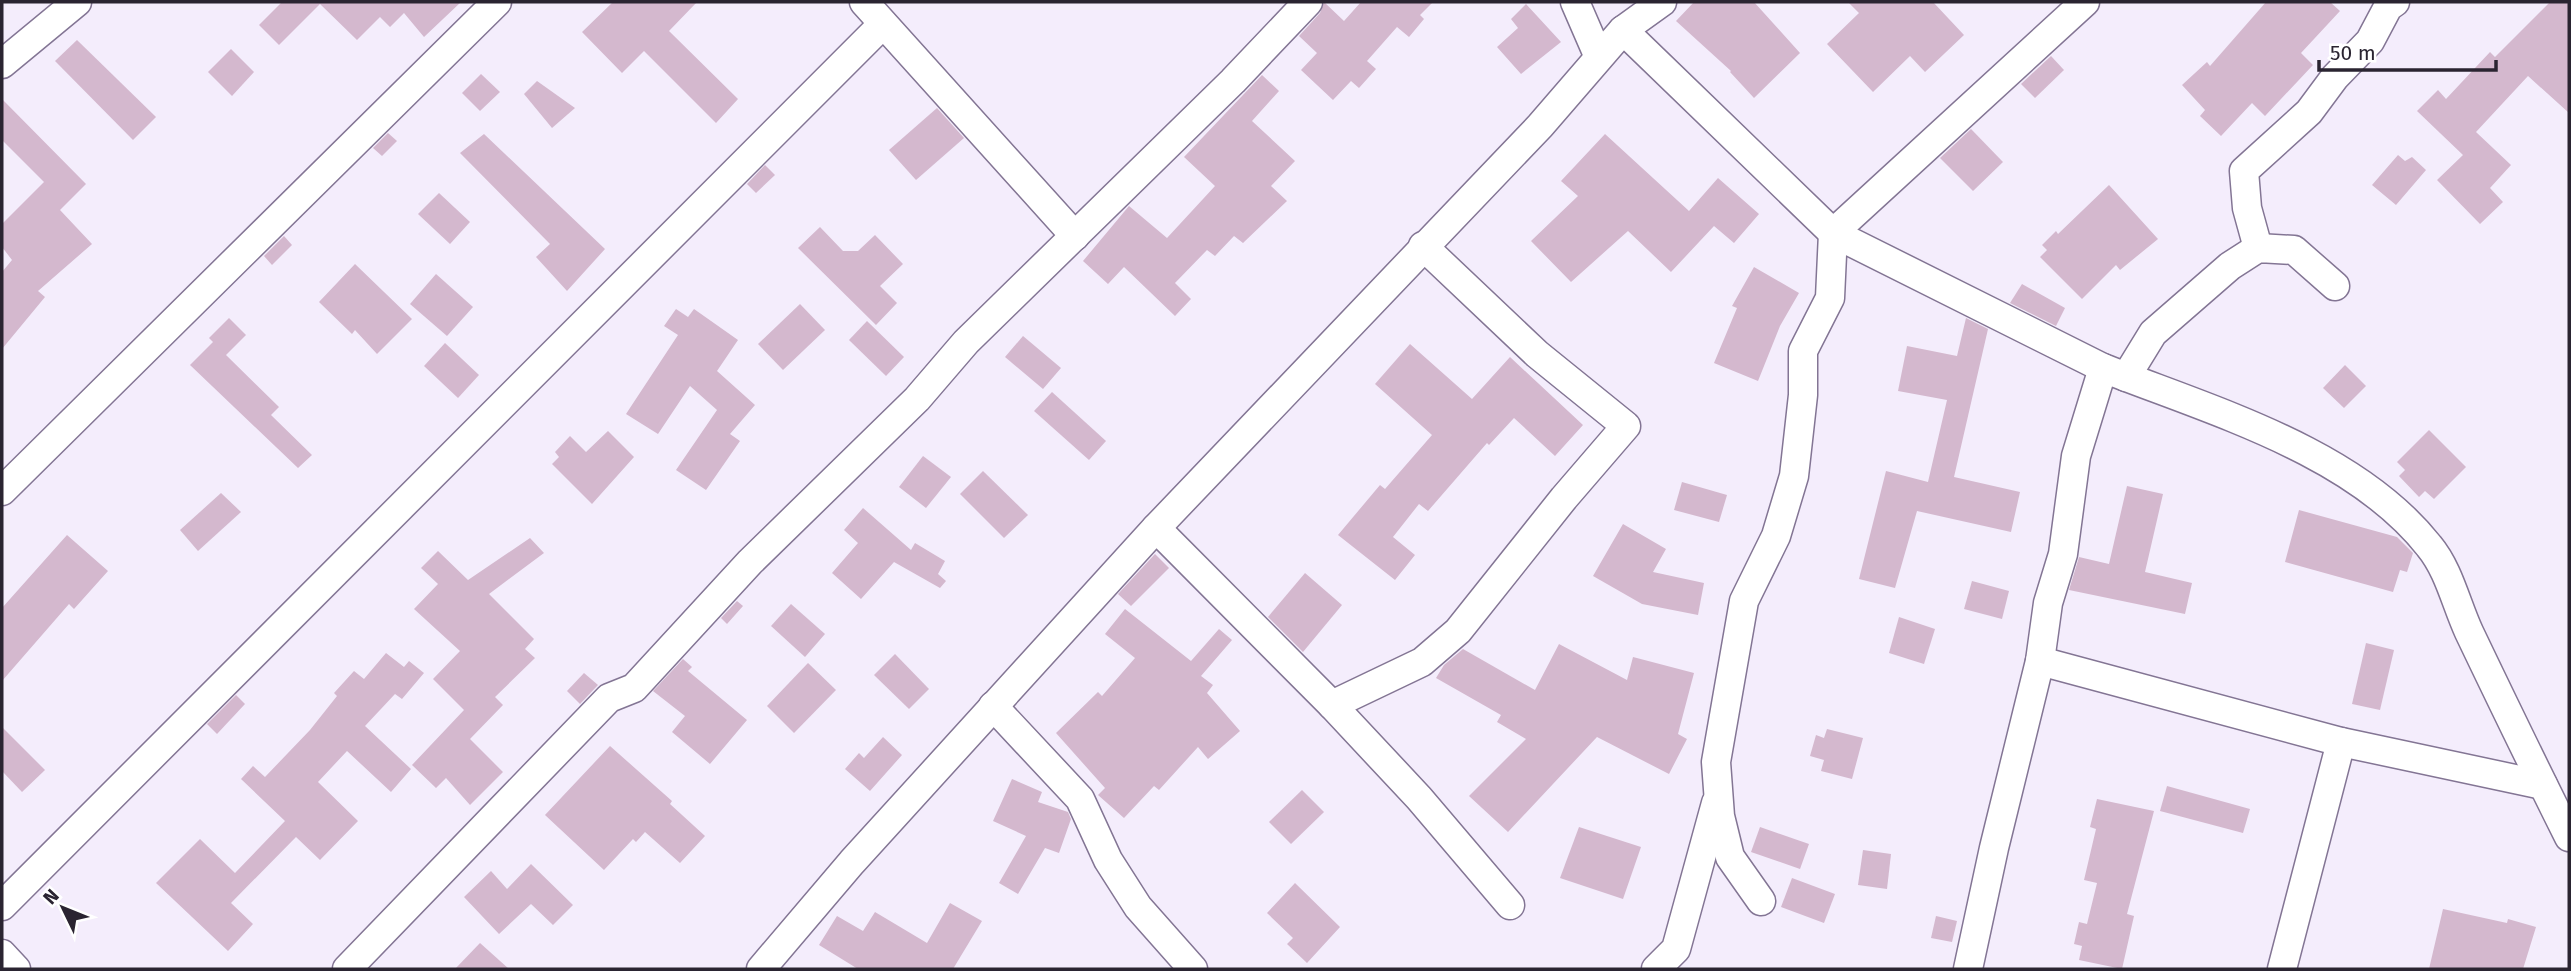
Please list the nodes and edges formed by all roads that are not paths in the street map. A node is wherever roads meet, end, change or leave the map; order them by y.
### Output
1 (77, 2) edge
2 (497, 2) edge
3 (864, 2) edge
4 (1308, 2) edge
5 (1575, 2) edge
6 (1662, 2) edge
7 (2085, 2) edge
8 (2395, 2) edge
9 (883, 24) junction
10 (1623, 30) junction
11 (6, 51) edge
12 (1598, 55) junction
13 (1833, 233) junction
14 (1075, 236) junction
15 (1423, 246) junction
16 (2258, 248) junction
17 (2335, 286) dead end
18 (2114, 373) junction
19 (2, 491) edge
20 (1156, 528) junction
21 (2040, 661) junction
22 (1332, 705) junction
23 (993, 706) junction
24 (2341, 742) junction
25 (2543, 785) junction
26 (1718, 794) junction
27 (2569, 837) edge
28 (1761, 901) dead end
29 (1510, 905) dead end
30 (2, 906) edge
31 (2, 954) edge
32 (16, 969) edge
33 (346, 969) edge
34 (761, 969) edge
35 (1192, 969) edge
36 (1656, 969) edge
37 (1968, 969) edge
38 (2282, 969) edge

1 - 11 street
2 - 19 street
3 - 9 street
4 - 14 street
5 - 12 street
6 - 10 street
7 - 13 street
8 - 16 street
9 - 14 street
9 - 30 street
10 - 12 street
10 - 13 street
12 - 15 street
13 - 18 street
13 - 26 street
14 - 33 street
15 - 20 street
15 - 22 street
16 - 17 street
16 - 18 street
18 - 21 street
18 - 25 street
20 - 22 street
20 - 23 street
21 - 24 street
21 - 37 street
22 - 29 street
23 - 34 street
23 - 35 street
24 - 25 street
24 - 38 street
25 - 27 street
26 - 28 street
26 - 36 street
31 - 32 street

